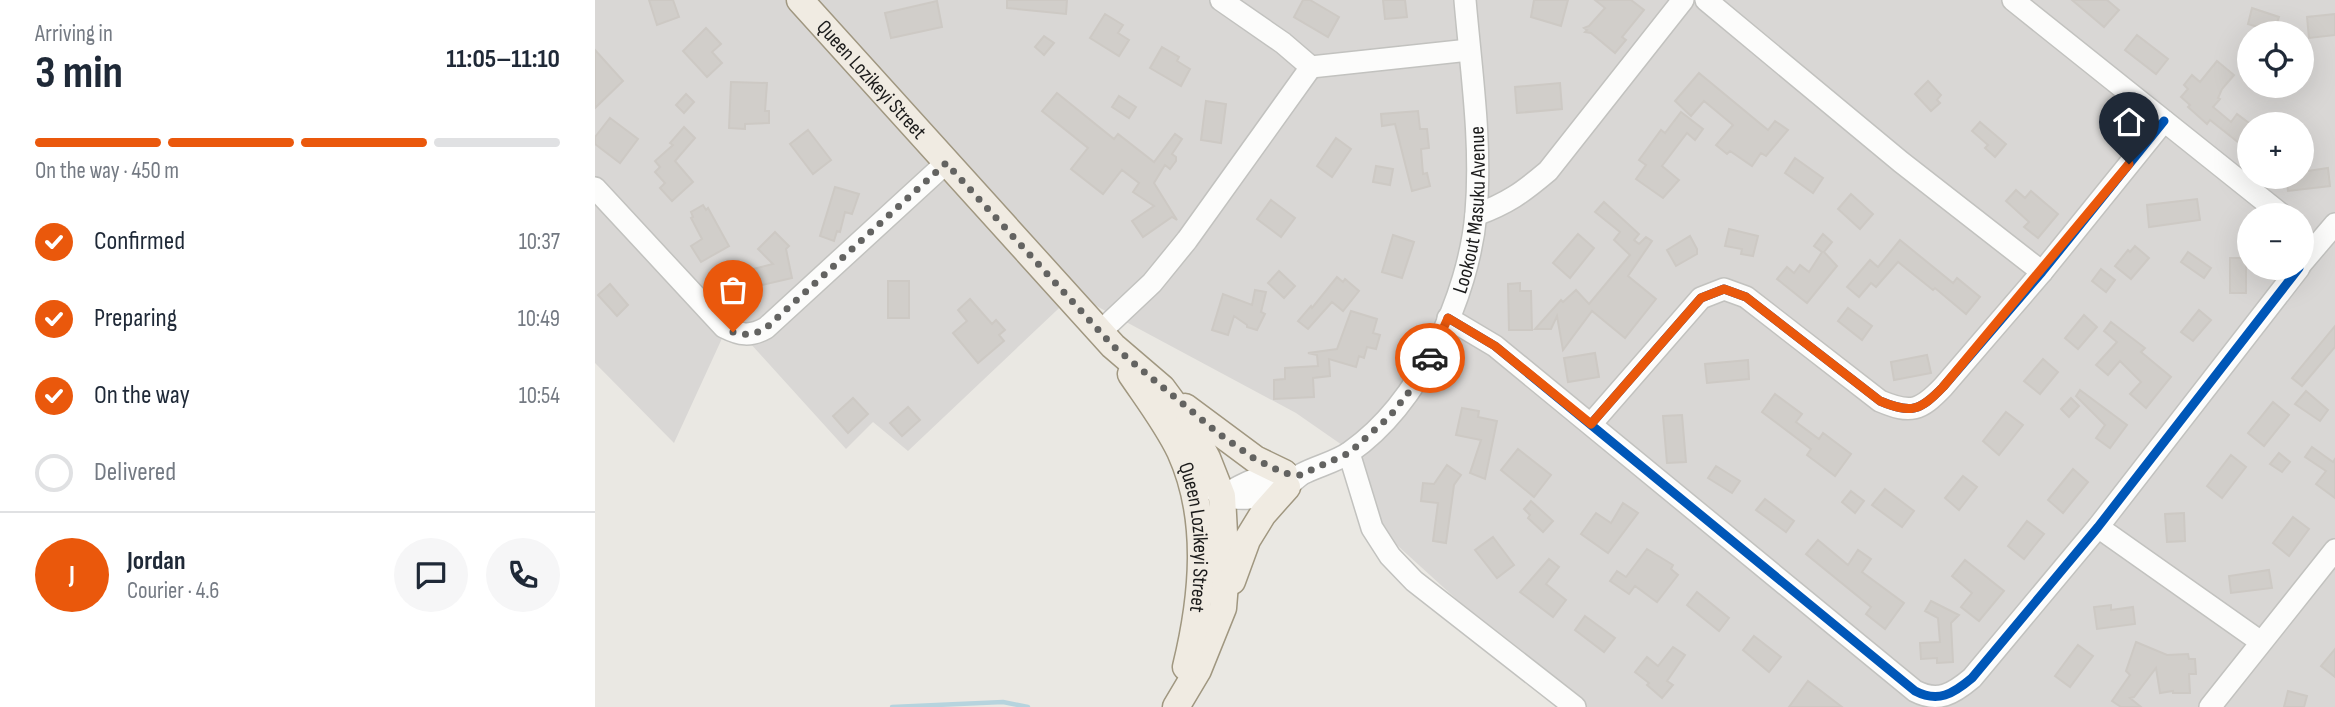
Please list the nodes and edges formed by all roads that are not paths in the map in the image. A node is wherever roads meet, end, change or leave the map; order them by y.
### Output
1 (800, 0) edge
2 (1221, 0) edge
3 (1465, 0) edge
4 (1683, 0) edge
5 (1706, 0) edge
6 (2013, 0) edge
7 (1469, 50) junction
8 (1311, 67) junction
9 (2164, 121) junction
10 (946, 163) junction
11 (595, 188) edge
12 (2267, 203) edge
13 (1476, 215) junction
14 (2335, 224) edge
15 (2314, 234) edge
16 (2042, 272) junction
17 (2289, 280) edge
18 (1448, 318) junction
19 (1106, 339) junction
20 (1162, 388) junction
21 (1591, 424) junction
22 (1180, 452) junction
23 (1349, 453) junction
24 (1290, 478) junction
25 (1221, 496) junction
26 (2098, 527) junction
27 (1200, 546) junction
28 (2335, 550) edge
29 (1223, 608) junction
30 (2261, 642) junction
31 (1176, 706) edge
32 (1575, 707) edge
33 (2210, 707) edge

1 - 10 main road, Queen Lozikeyi Street
2 - 8 street
3 - 7 street, Lookout Masuku Avenue
4 - 13 street
5 - 16 street
6 - 9 street
7 - 8 street
7 - 13 street, Lookout Masuku Avenue
8 - 19 street
9 - 12 street
9 - 16 street
10 - 11 street
10 - 19 main road, Queen Lozikeyi Street
13 - 18 street, Lookout Masuku Avenue
14 - 15 street
16 - 21 street
17 - 26 street
18 - 21 street
18 - 23 street, Lookout Masuku Avenue
19 - 20 main road, Queen Lozikeyi Street
19 - 22 main road, Queen Lozikeyi Street
20 - 24 main road
20 - 25 main road, Queen Lozikeyi Street
21 - 26 street
22 - 25 street
22 - 27 main road, Queen Lozikeyi Street
23 - 24 street, Lookout Masuku Avenue
23 - 32 street
24 - 25 street, Lookout Masuku Avenue
24 - 29 main road
25 - 27 street
25 - 29 main road, Queen Lozikeyi Street
26 - 30 street
27 - 31 main road, Queen Lozikeyi Street
28 - 30 street
29 - 31 main road, Queen Lozikeyi Street
30 - 33 street

